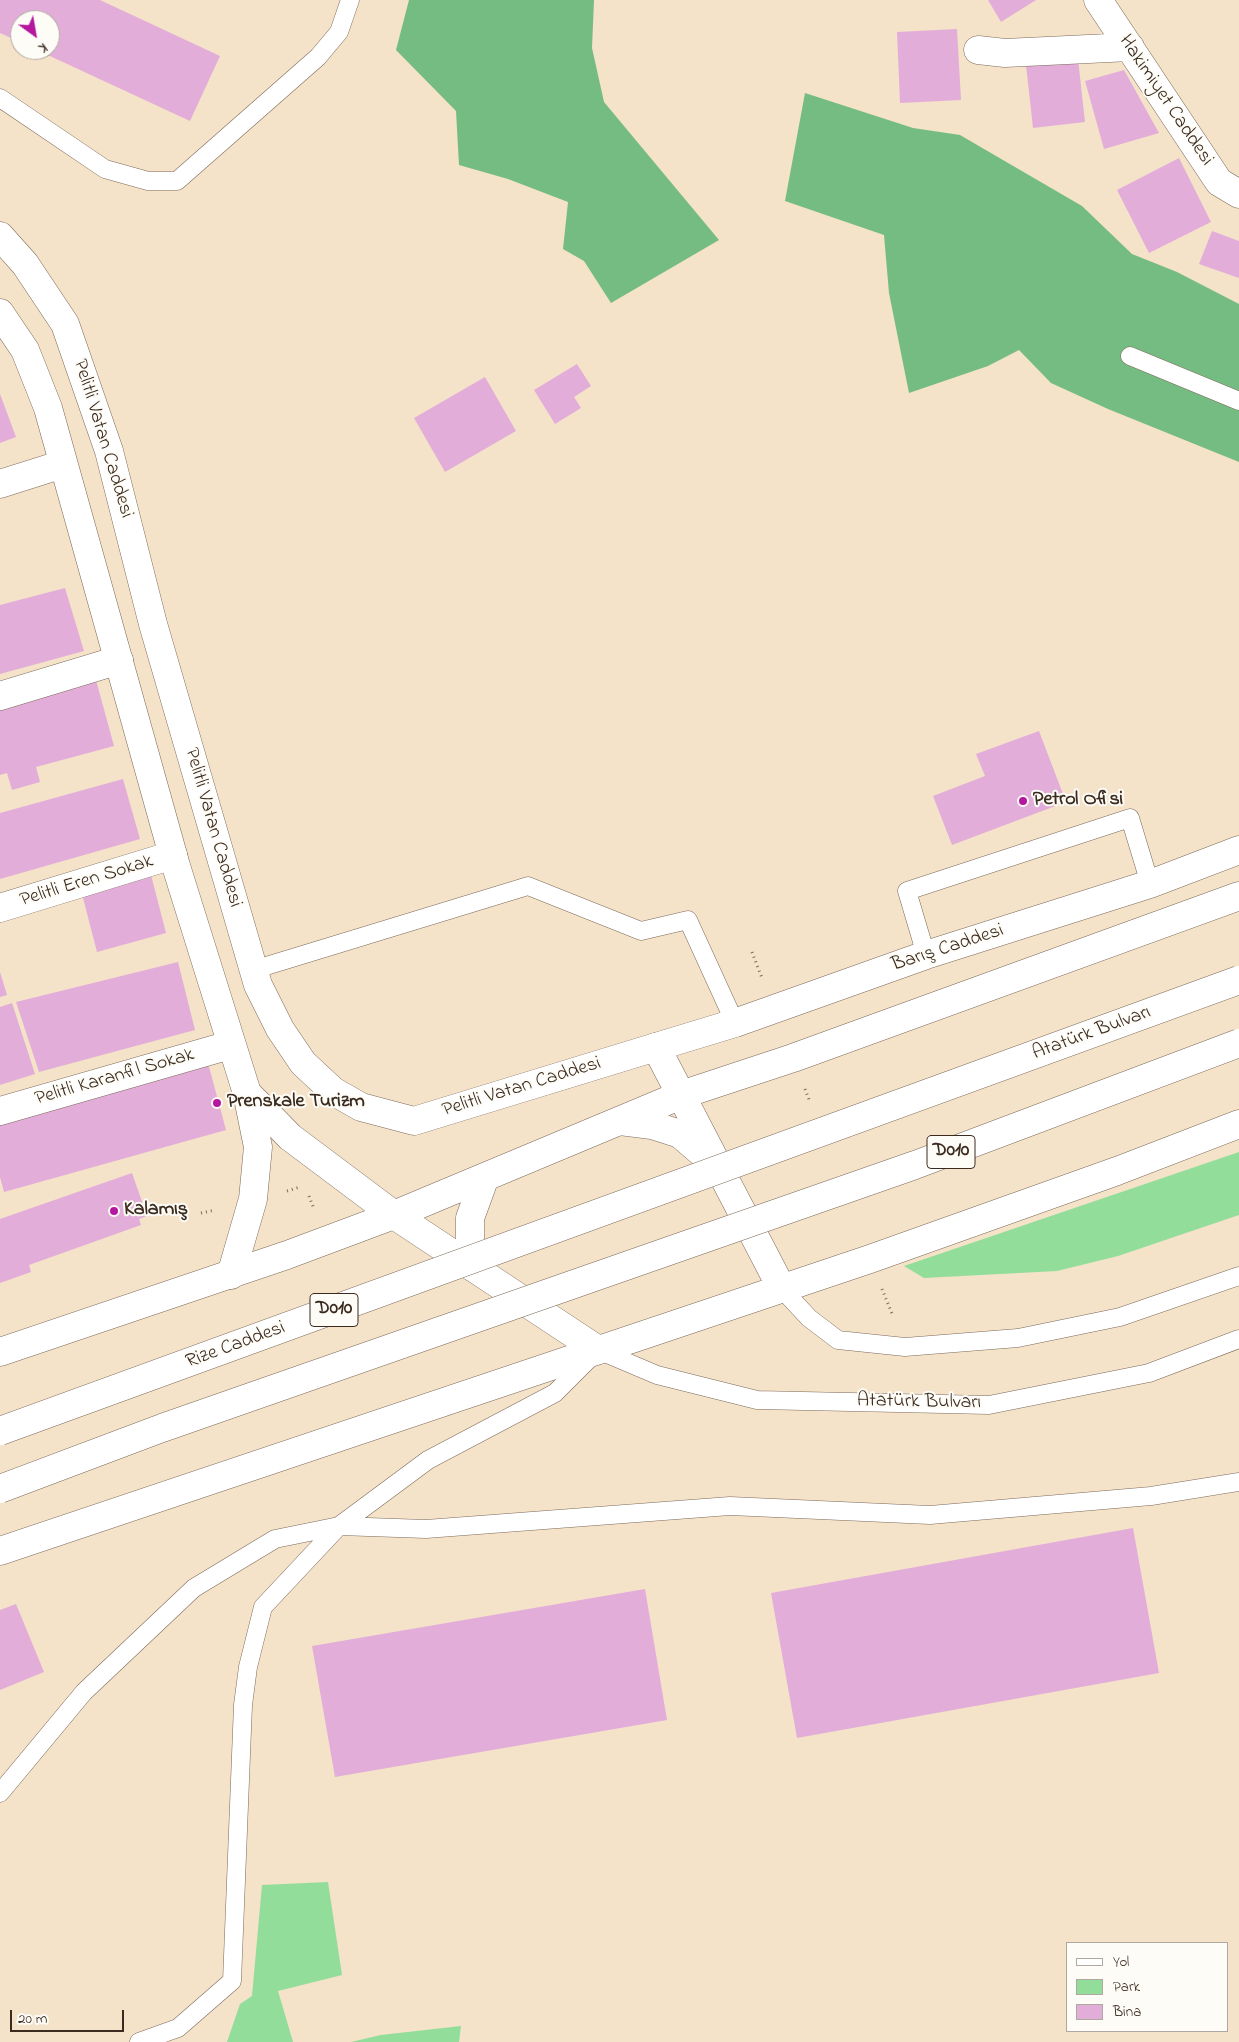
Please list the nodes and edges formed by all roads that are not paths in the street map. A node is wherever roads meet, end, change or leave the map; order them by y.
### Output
1 (350, 0) edge
2 (1098, 0) edge
3 (1130, 47) junction
4 (978, 50) dead end
5 (0, 98) edge
6 (1239, 194) edge
7 (0, 236) edge
8 (0, 313) edge
9 (1130, 356) dead end
10 (1239, 401) edge
11 (64, 464) junction
12 (0, 484) edge
13 (119, 660) junction
14 (0, 696) edge
15 (1239, 850) edge
16 (173, 856) junction
17 (1150, 884) junction
18 (1239, 896) edge
19 (0, 908) edge
20 (926, 956) junction
21 (253, 970) junction
22 (1239, 980) edge
23 (735, 1023) junction
24 (1239, 1043) edge
25 (230, 1045) junction
26 (656, 1047) junction
27 (247, 1094) junction
28 (681, 1096) junction
29 (0, 1111) edge
30 (620, 1121) junction
31 (1239, 1124) edge
32 (719, 1168) junction
33 (485, 1177) junction
34 (668, 1189) joint
35 (394, 1215) junction
36 (474, 1268) junction
37 (231, 1275) junction
38 (1239, 1276) edge
39 (782, 1289) junction
40 (1239, 1339) edge
41 (598, 1350) junction
42 (0, 1352) edge
43 (0, 1431) edge
44 (1239, 1482) edge
45 (0, 1489) edge
46 (338, 1526) junction
47 (0, 1551) edge
48 (0, 1793) edge
49 (174, 2035) edge
50 (139, 2042) edge

1 - 5 lane
2 - 3 main road, Hakimiyet Caddesi
3 - 4 main road
3 - 6 main road, Hakimiyet Caddesi
7 - 21 main road, Pelitli Vatan Caddesi
8 - 11 main road
9 - 10 lane
11 - 12 main road
11 - 13 main road
13 - 14 main road
13 - 16 main road
15 - 17 main road, Barış Caddesi
16 - 19 main road, Pelitli Eren Sokak
16 - 25 main road
17 - 20 main road, Barış Caddesi
17 - 20 lane
18 - 28 main road
20 - 23 main road, Barış Caddesi
21 - 23 lane
21 - 26 main road, Pelitli Vatan Caddesi
22 - 34 main road, Atatürk Bulvarı / D010, bridge
23 - 26 main road, Barış Caddesi
24 - 45 main road, D010, bridge
25 - 27 main road
25 - 29 main road, Pelitli Karanfil Sokak
26 - 28 main road
27 - 35 main road
27 - 37 main road
28 - 30 main road
28 - 32 main road
30 - 32 main road
30 - 33 main road
31 - 39 main road
32 - 39 main road
33 - 35 main road
33 - 36 main road
34 - 43 main road, Rize Caddesi / D010, bridge
35 - 36 main road
35 - 37 main road
36 - 41 main road
37 - 42 main road
38 - 39 lane
39 - 41 main road
40 - 41 lane, Atatürk Bulvarı
41 - 46 lane
41 - 47 main road
44 - 46 lane
46 - 48 lane
46 - 49 lane
49 - 50 lane

